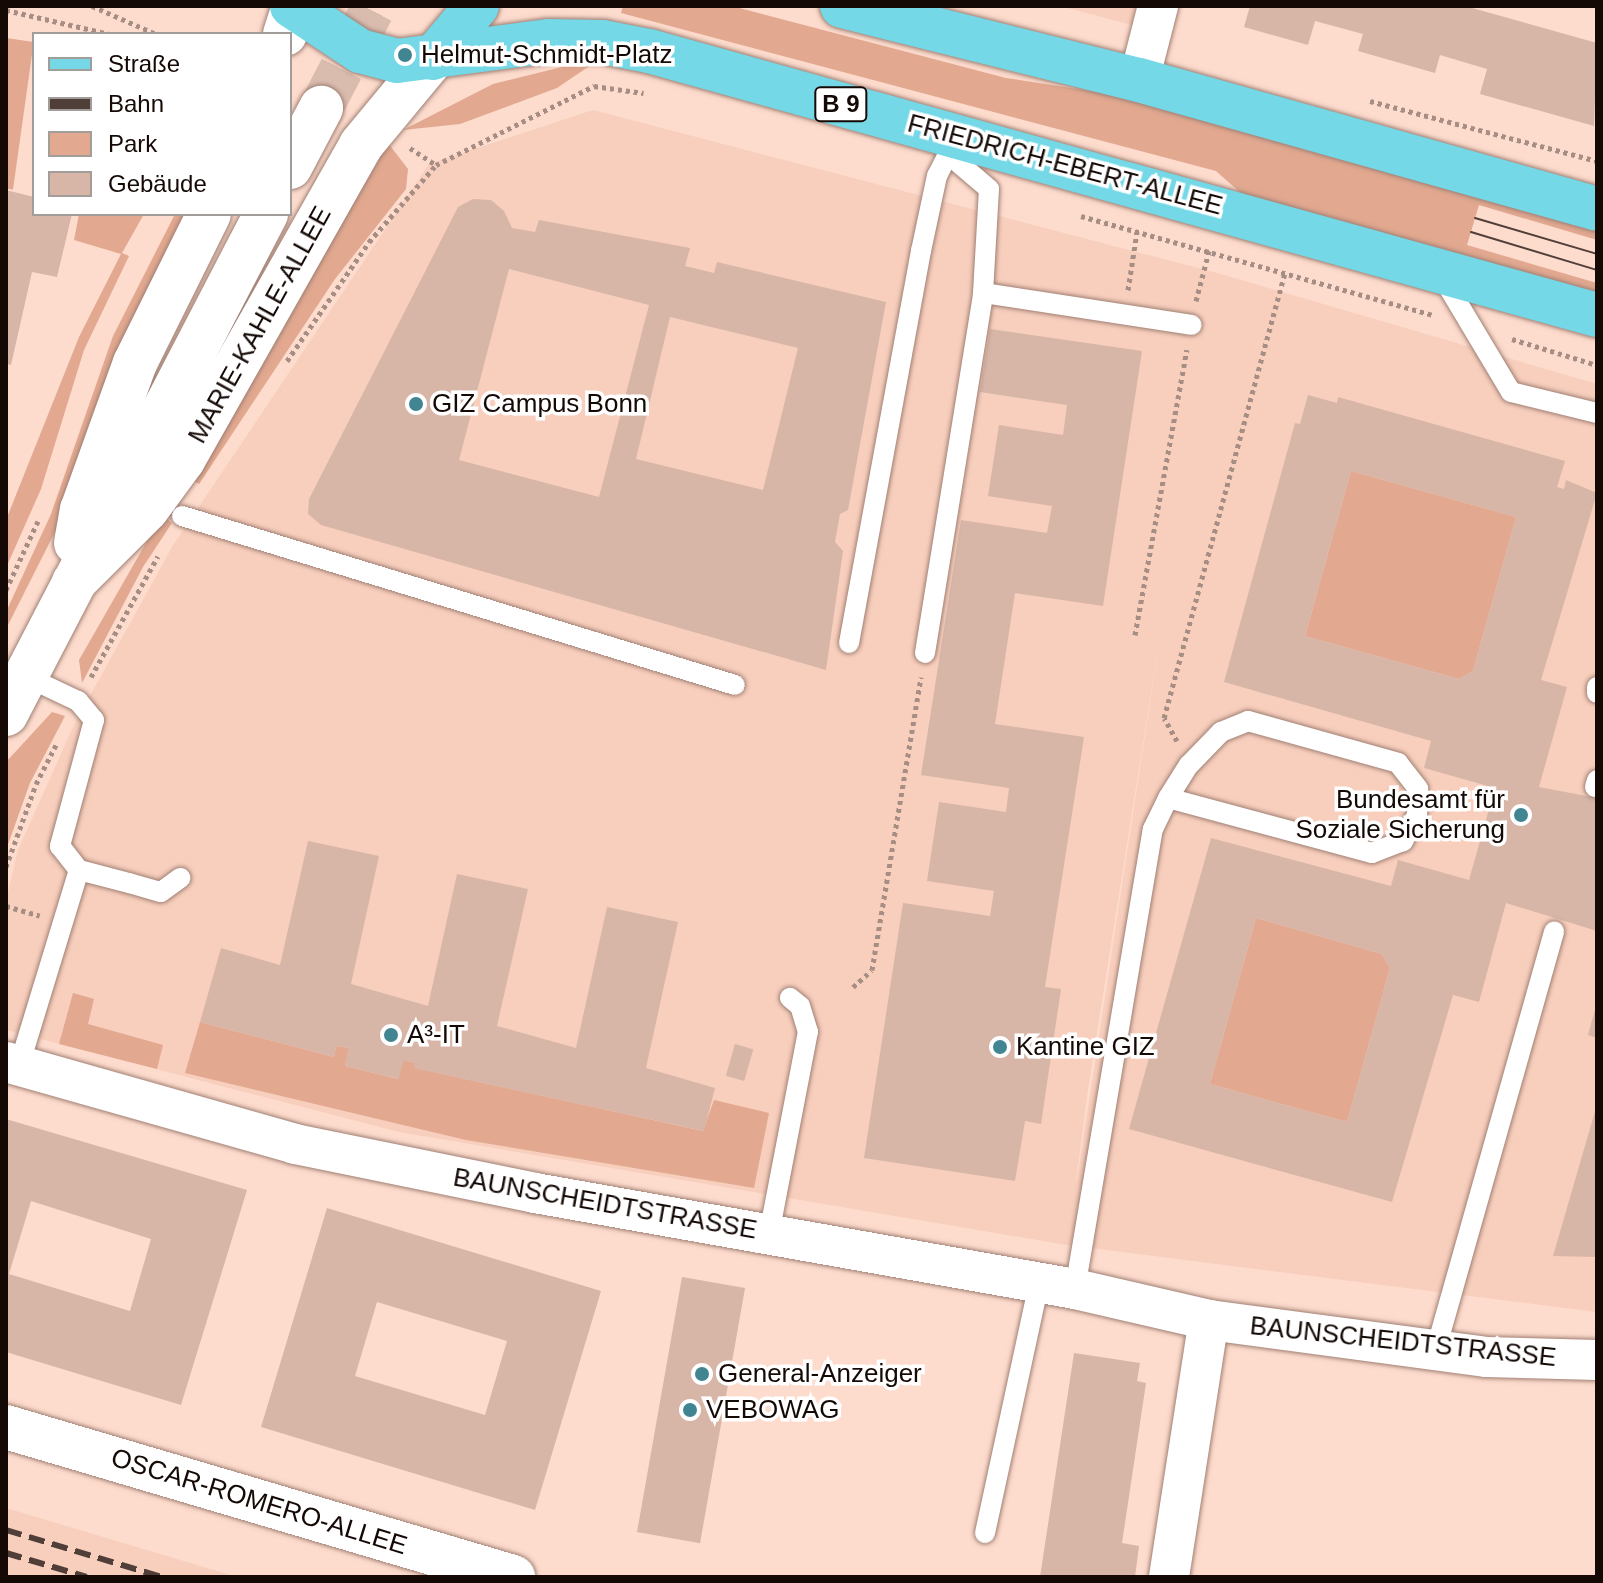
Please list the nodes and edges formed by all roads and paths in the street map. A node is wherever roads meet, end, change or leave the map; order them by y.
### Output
1 (92, 6) edge
2 (293, 6) edge
3 (477, 6) edge
4 (842, 6) edge
5 (1158, 6) edge
6 (6, 10) edge
7 (100, 32) edge
8 (151, 32) edge
9 (286, 32) edge
10 (433, 58) junction
11 (1139, 80) junction
12 (653, 94) dead end
13 (321, 108) tunnel mouth
14 (953, 144) junction
15 (404, 145) dead end
16 (292, 163) edge
17 (1597, 209) edge
18 (208, 216) edge
19 (265, 216) edge
20 (1209, 251) junction
21 (1437, 268) junction
22 (983, 293) junction
23 (1141, 293) dead end
24 (1182, 300) dead end
25 (1196, 302) junction
26 (1597, 315) edge
27 (1192, 325) junction
28 (1597, 413) edge
29 (182, 516) dead end
30 (74, 582) junction
31 (1135, 635) dead end
32 (849, 643) dead end
33 (925, 653) joint
34 (25, 676) junction
35 (735, 685) dead end
36 (1597, 687) edge
37 (1597, 693) edge
38 (6, 714) edge
39 (1189, 765) junction
40 (1168, 798) junction
41 (79, 870) junction
42 (180, 878) dead end
43 (1554, 931) dead end
44 (853, 987) dead end
45 (790, 998) dead end
46 (12, 1064) edge
47 (769, 1234) junction
48 (1057, 1286) junction
49 (1209, 1320) junction
50 (1436, 1349) junction
51 (1597, 1360) edge
52 (6, 1427) edge
53 (985, 1533) dead end
54 (513, 1577) edge
55 (1169, 1577) edge

1 - 8 path
2 - 9 street
2 - 10 main road, B 9
3 - 10 main road
4 - 11 main road
5 - 11 street
6 - 7 path
10 - 14 main road, FRIEDRICH-EBERT-ALLEE / B 9
10 - 30 street, MARIE-KAHLE-ALLEE
11 - 17 main road
12 - 15 path
13 - 16 street
14 - 21 main road, FRIEDRICH-EBERT-ALLEE / B 9
14 - 22 lane
14 - 32 lane
18 - 30 street, MARIE-KAHLE-ALLEE
19 - 30 street, MARIE-KAHLE-ALLEE
20 - 23 path
20 - 25 path
20 - 39 path
21 - 26 main road, FRIEDRICH-EBERT-ALLEE / B 9
21 - 28 lane
22 - 27 lane
22 - 33 lane
24 - 25 path
25 - 27 path
27 - 31 path
29 - 35 lane
30 - 34 street, MARIE-KAHLE-ALLEE
33 - 44 path
34 - 38 street, MARIE-KAHLE-ALLEE
34 - 41 lane
36 - 37 lane
39 - 40 lane
39 - 40 lane
40 - 48 lane
41 - 42 lane
41 - 46 lane
43 - 50 lane
45 - 47 lane
46 - 47 street, BAUNSCHEIDTSTRASSE
47 - 48 street, BAUNSCHEIDTSTRASSE
48 - 49 street, BAUNSCHEIDTSTRASSE
48 - 53 lane
49 - 50 street, BAUNSCHEIDTSTRASSE
49 - 55 street
50 - 51 street, BAUNSCHEIDTSTRASSE
52 - 54 street, OSCAR-ROMERO-ALLEE

